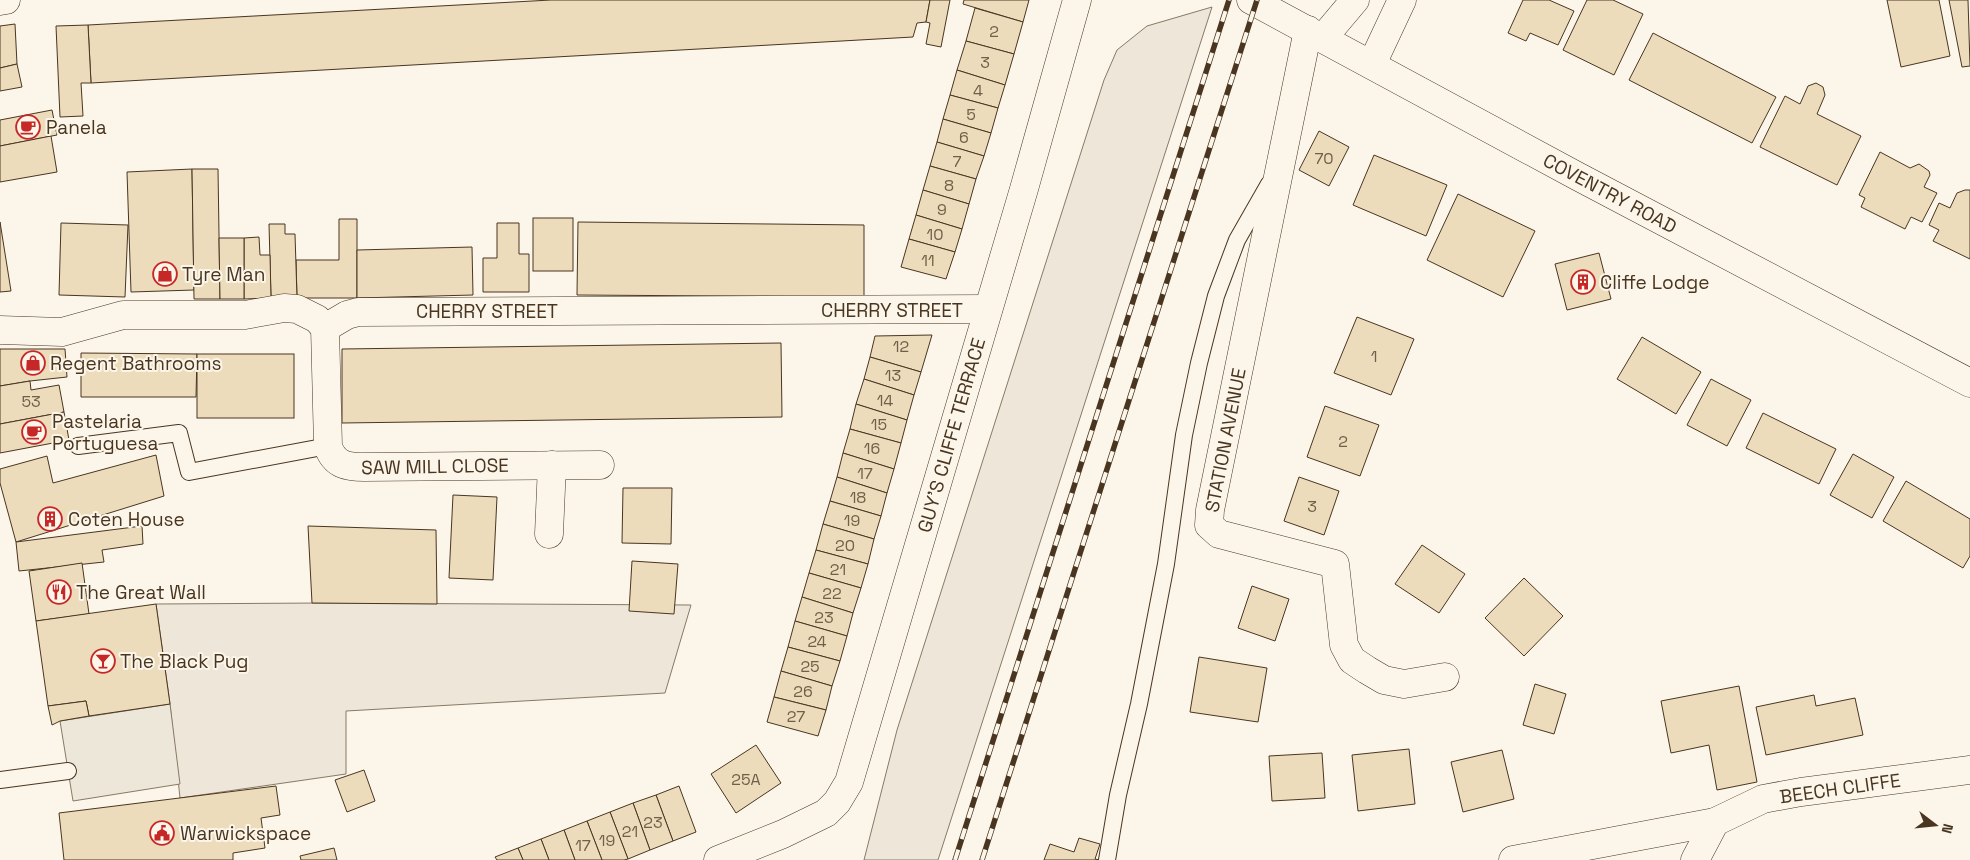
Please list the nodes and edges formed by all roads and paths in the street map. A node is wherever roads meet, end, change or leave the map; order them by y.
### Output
1 (6, 0) edge
2 (1077, 0) edge
3 (1251, 0) edge
4 (1355, 0) edge
5 (1402, 0) edge
6 (0, 1) edge
7 (1316, 34) junction
8 (1372, 64) junction
9 (1280, 164) junction
10 (988, 309) junction
11 (325, 328) junction
12 (0, 330) edge
13 (1970, 383) edge
14 (78, 446) dead end
15 (328, 446) junction
16 (600, 464) dead end
17 (552, 465) junction
18 (549, 534) dead end
19 (1445, 677) dead end
20 (1970, 770) edge
21 (68, 771) dead end
22 (0, 780) edge
23 (1715, 822) junction
24 (754, 854) edge
25 (718, 860) edge
26 (1107, 860) edge
27 (1513, 860) edge
28 (1695, 860) edge

1 - 6 street
2 - 10 street, GUY'S CLIFFE TERRACE
3 - 7 street, COVENTRY ROAD
4 - 7 street
5 - 8 street
7 - 8 street, COVENTRY ROAD
7 - 9 street, STATION AVENUE
8 - 13 street, COVENTRY ROAD
9 - 19 street, STATION AVENUE
9 - 26 lane
10 - 11 street, CHERRY STREET
10 - 24 street, GUY'S CLIFFE TERRACE
11 - 12 street
11 - 15 street
14 - 15 lane
15 - 17 street, SAW MILL CLOSE
16 - 17 street, SAW MILL CLOSE
17 - 18 street
20 - 23 street, BEECH CLIFFE
21 - 22 lane
23 - 27 street, BEECH CLIFFE
23 - 28 street
24 - 25 street, GUY'S CLIFFE TERRACE

